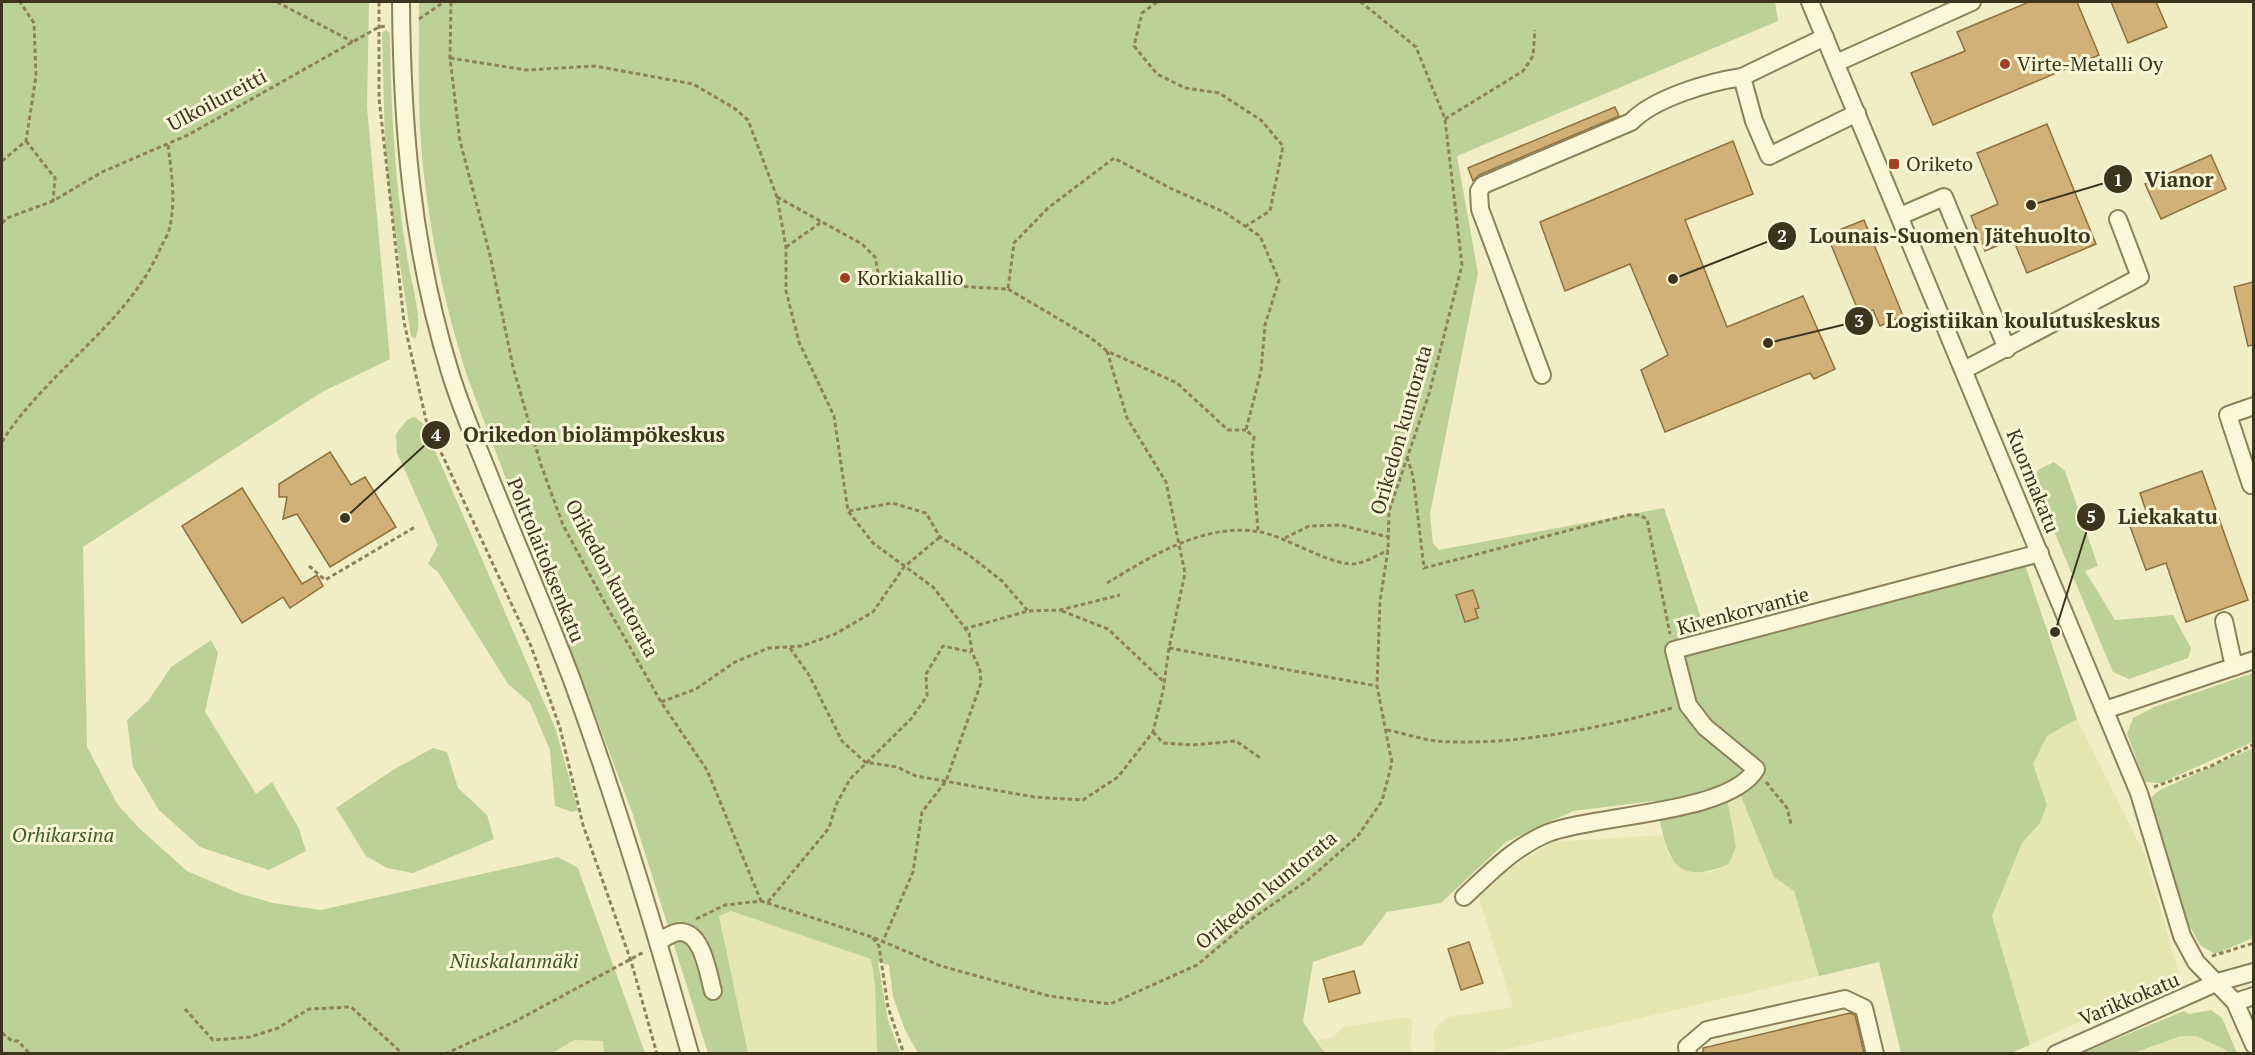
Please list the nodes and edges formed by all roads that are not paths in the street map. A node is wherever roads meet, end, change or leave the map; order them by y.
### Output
1 (401, 2) edge
2 (1810, 2) edge
3 (1972, 2) edge
4 (1825, 37) junction
5 (1836, 63) junction
6 (1742, 77) junction
7 (1857, 114) junction
8 (1900, 216) junction
9 (2118, 219) dead end
10 (2007, 349) junction
11 (1964, 370) junction
12 (1542, 375) dead end
13 (2253, 406) edge
14 (2251, 485) dead end
15 (2040, 553) junction
16 (2224, 621) dead end
17 (2253, 660) edge
18 (2234, 667) junction
19 (2105, 710) junction
20 (1464, 897) dead end
21 (658, 941) junction
22 (2253, 972) edge
23 (2217, 982) junction
24 (713, 991) dead end
25 (2253, 996) edge
26 (2235, 1002) junction
27 (2253, 1045) edge
28 (690, 1053) edge
29 (1688, 1053) edge
30 (1875, 1053) edge
31 (2056, 1053) edge

1 - 21 street, Polttolaitoksenkatu
2 - 4 street, Kuormakatu
3 - 5 street
4 - 5 street, Kuormakatu
4 - 6 street
5 - 7 street, Kuormakatu
6 - 7 street
6 - 12 street
7 - 8 street, Kuormakatu
8 - 10 street
8 - 11 street, Kuormakatu
9 - 10 street
10 - 11 street
11 - 15 street, Kuormakatu
13 - 14 street
15 - 19 street, Kuormakatu
15 - 20 street, Kivenkorvantie
16 - 18 street
17 - 18 street
18 - 19 street
19 - 23 street, Kuormakatu
21 - 24 street
21 - 28 street, Polttolaitoksenkatu
22 - 23 street, Varikkokatu
23 - 26 street, Kuormakatu
23 - 31 street, Varikkokatu
25 - 26 street
26 - 27 street, Kuormakatu
29 - 30 street

